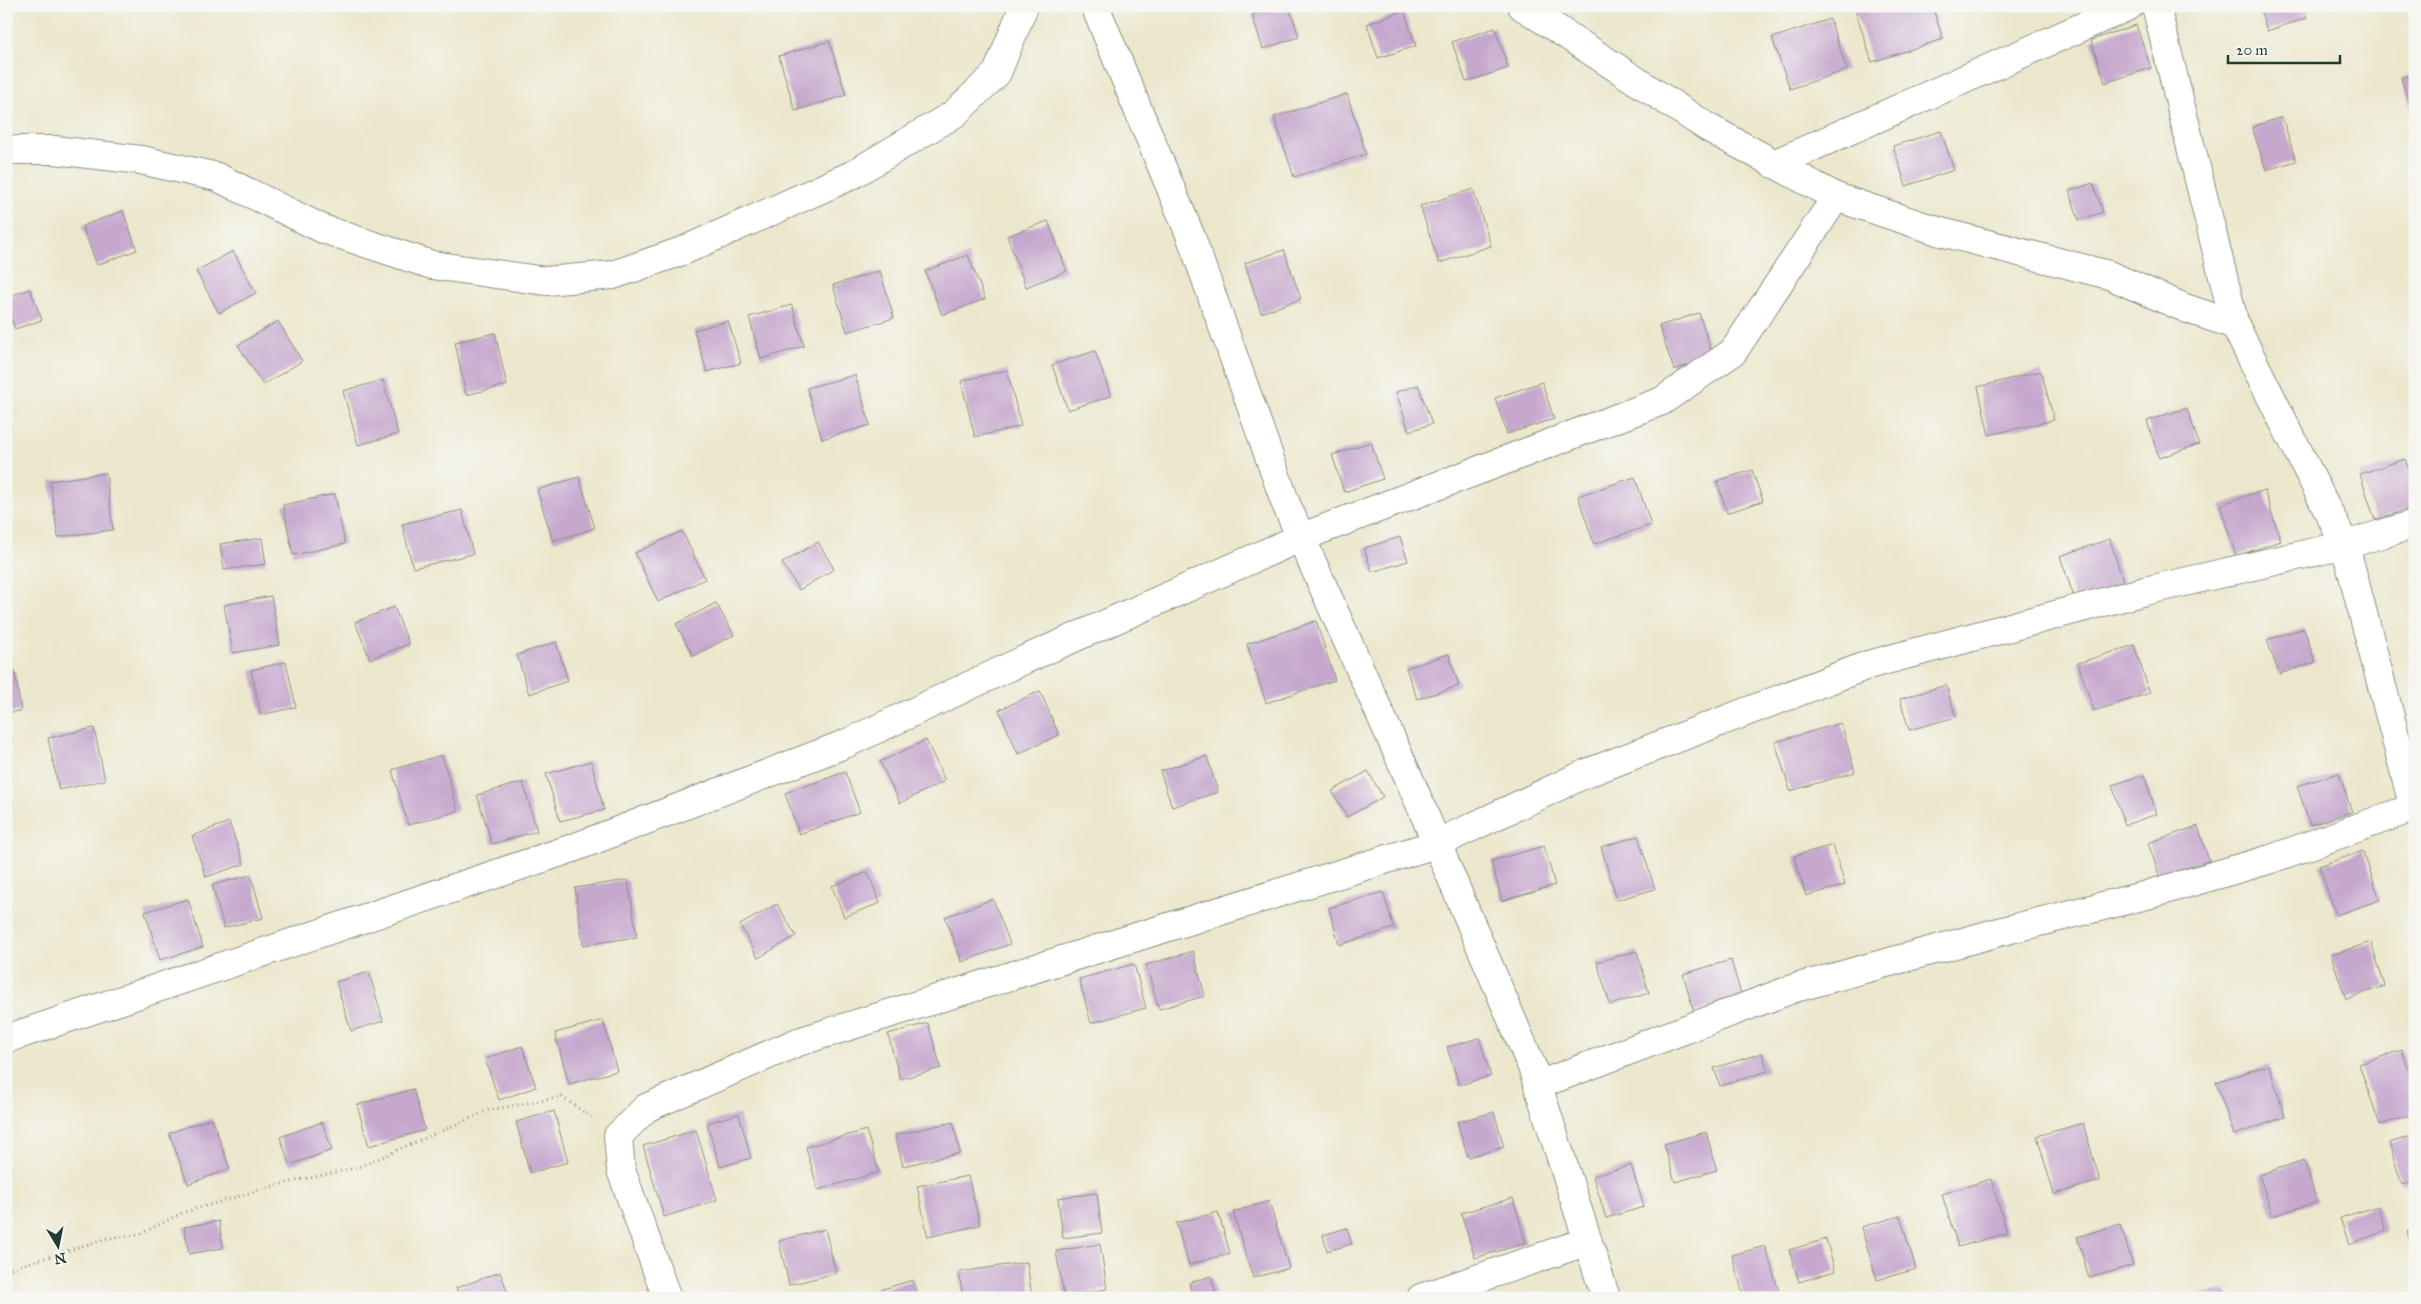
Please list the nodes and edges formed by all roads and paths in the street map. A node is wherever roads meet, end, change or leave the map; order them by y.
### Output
1 (1024, 6) edge
2 (1095, 6) edge
3 (1522, 6) edge
4 (2129, 6) edge
5 (2156, 6) edge
6 (6, 150) edge
7 (1774, 164) junction
8 (1836, 197) junction
9 (2235, 325) junction
10 (2415, 524) edge
11 (1302, 537) junction
12 (2345, 545) junction
13 (2414, 809) edge
14 (1436, 844) junction
15 (6, 1039) edge
16 (1538, 1085) junction
17 (618, 1136) junction
18 (1588, 1241) junction
19 (6, 1270) edge
20 (667, 1298) edge
21 (1421, 1298) edge
22 (1606, 1298) edge

1 - 6 street
2 - 11 street
3 - 7 street
4 - 7 street
5 - 9 street
7 - 8 street
8 - 9 street
8 - 11 street
9 - 12 street
10 - 12 street
11 - 14 street
11 - 15 street
12 - 13 street
12 - 14 street
13 - 16 street
14 - 16 street
14 - 17 street
16 - 18 street
17 - 19 path
17 - 20 street
18 - 21 street
18 - 22 street

